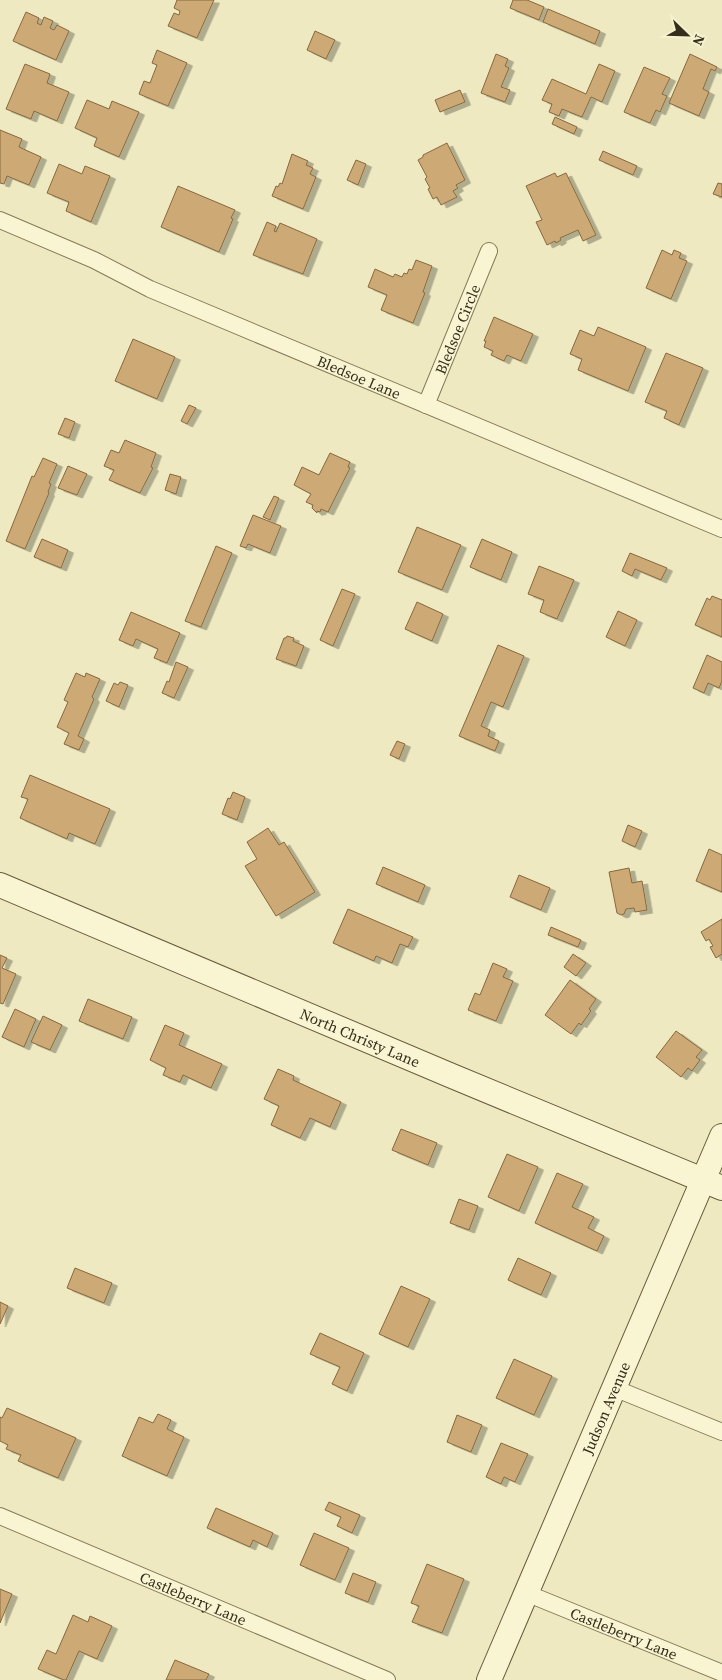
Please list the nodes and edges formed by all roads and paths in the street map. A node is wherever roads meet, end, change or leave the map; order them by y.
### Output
1 (0, 220) edge
2 (489, 251) dead end
3 (426, 405) junction
4 (722, 529) edge
5 (0, 886) edge
6 (722, 1136) edge
7 (713, 1184) edge
8 (614, 1388) junction
9 (722, 1432) edge
10 (0, 1516) edge
11 (526, 1593) junction
12 (722, 1673) edge
13 (387, 1680) edge
14 (489, 1680) edge

1 - 3 street, Bledsoe Lane
2 - 3 street, Bledsoe Circle
3 - 4 street, Bledsoe Lane
5 - 7 street, North Christy Lane
6 - 7 street, Judson Avenue
7 - 8 street, Judson Avenue
8 - 9 street
8 - 11 street, Judson Avenue
10 - 13 street, Castleberry Lane
11 - 12 street, Castleberry Lane
11 - 14 street, Judson Avenue

